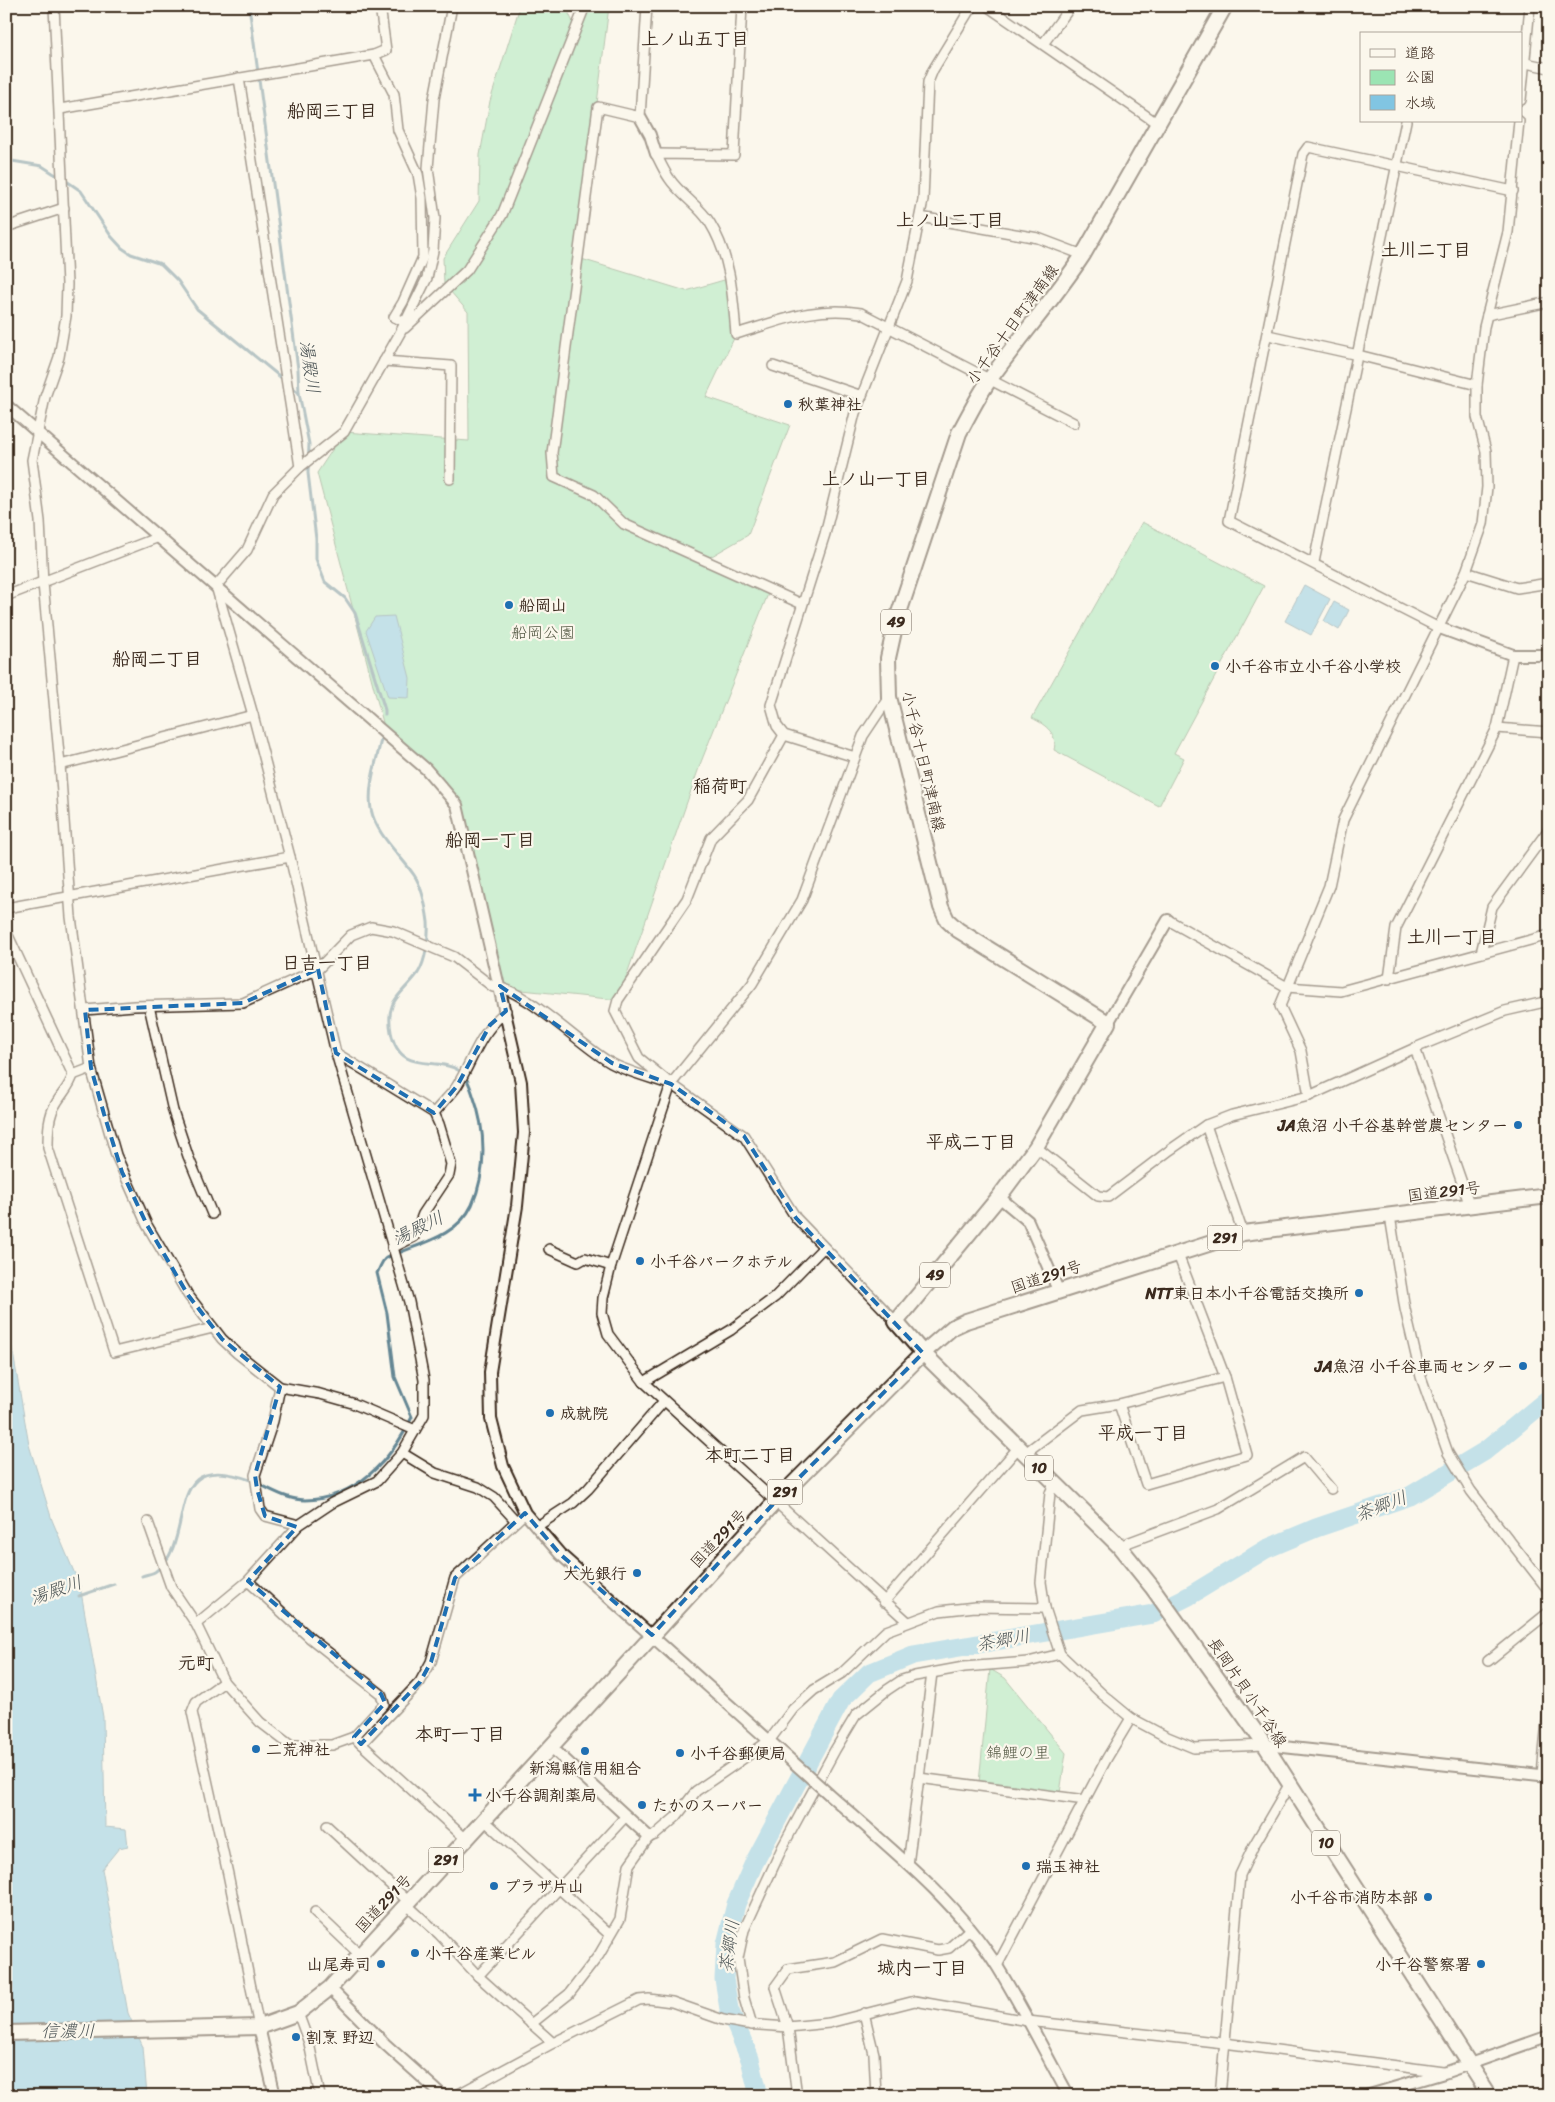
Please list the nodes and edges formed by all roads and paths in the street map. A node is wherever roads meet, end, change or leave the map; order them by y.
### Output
1 (54, 6) edge
2 (380, 6) edge
3 (452, 6) edge
4 (585, 6) edge
5 (647, 6) edge
6 (742, 6) edge
7 (972, 6) edge
8 (987, 6) edge
9 (1071, 6) edge
10 (1225, 6) edge
11 (1530, 6) edge
12 (1043, 44) junction
13 (374, 55) junction
14 (1523, 63) edge
15 (1549, 68) edge
16 (239, 78) junction
17 (1522, 82) edge
18 (60, 109) junction
19 (640, 117) junction
20 (1406, 122) edge
21 (1519, 122) edge
22 (1158, 124) junction
23 (656, 154) junction
24 (1396, 167) junction
25 (1513, 191) junction
26 (64, 208) junction
27 (920, 217) junction
28 (6, 227) edge
29 (1083, 255) junction
30 (1549, 302) edge
31 (1487, 314) junction
32 (405, 322) junction
33 (890, 326) junction
34 (400, 333) junction
35 (1268, 335) junction
36 (1358, 355) junction
37 (384, 361) junction
38 (773, 366) dead end
39 (989, 380) junction
40 (1477, 385) junction
41 (862, 396) junction
42 (6, 405) edge
43 (1074, 423) dead end
44 (37, 431) junction
45 (301, 466) junction
46 (450, 479) dead end
47 (159, 538) junction
48 (1314, 562) junction
49 (1466, 572) junction
50 (1549, 582) edge
51 (43, 583) junction
52 (216, 586) junction
53 (6, 596) edge
54 (802, 604) junction
55 (1437, 627) junction
56 (1513, 655) junction
57 (1549, 655) edge
58 (890, 697) junction
59 (253, 715) junction
60 (1497, 728) junction
61 (1549, 732) edge
62 (784, 734) junction
63 (855, 757) junction
64 (60, 765) junction
65 (1549, 829) edge
66 (290, 857) junction
67 (69, 897) junction
68 (6, 908) edge
69 (1168, 920) joint
70 (6, 931) edge
71 (1549, 935) edge
72 (1481, 954) junction
73 (318, 969) junction
74 (1389, 979) junction
75 (500, 986) junction
76 (1287, 987) junction
77 (1549, 1001) edge
78 (149, 1006) junction
79 (85, 1010) junction
80 (506, 1011) junction
81 (1108, 1023) junction
82 (1415, 1048) junction
83 (336, 1053) junction
84 (91, 1068) junction
85 (73, 1075) junction
86 (671, 1084) junction
87 (1309, 1096) junction
88 (434, 1113) junction
89 (1206, 1126) junction
90 (1036, 1147) junction
91 (1549, 1196) edge
92 (999, 1197) junction
93 (1470, 1206) junction
94 (212, 1214) dead end
95 (1390, 1216) junction
96 (1243, 1233) junction
97 (824, 1248) junction
98 (393, 1249) junction
99 (549, 1249) dead end
100 (1177, 1252) junction
101 (611, 1266) junction
102 (1058, 1290) junction
103 (896, 1322) junction
104 (214, 1328) junction
105 (923, 1353) junction
106 (1225, 1378) junction
107 (644, 1382) junction
108 (280, 1387) junction
109 (664, 1400) junction
110 (1119, 1404) junction
111 (414, 1430) junction
112 (1021, 1451) junction
113 (402, 1453) junction
114 (1055, 1482) junction
115 (1332, 1488) dead end
116 (775, 1502) junction
117 (525, 1513) junction
118 (516, 1521) junction
119 (148, 1522) dead end
120 (299, 1525) junction
121 (536, 1527) junction
122 (1119, 1546) junction
123 (248, 1581) junction
124 (1549, 1591) edge
125 (884, 1602) junction
126 (1045, 1608) junction
127 (1549, 1612) edge
128 (908, 1622) junction
129 (196, 1624) junction
130 (652, 1635) junction
131 (1060, 1651) junction
132 (1488, 1661) dead end
133 (932, 1673) junction
134 (224, 1682) junction
135 (1549, 1698) edge
136 (1131, 1718) junction
137 (354, 1737) junction
138 (769, 1741) junction
139 (361, 1744) junction
140 (550, 1746) junction
141 (1265, 1746) junction
142 (1545, 1776) edge
143 (919, 1778) junction
144 (1289, 1785) junction
145 (1085, 1800) junction
146 (626, 1816) junction
147 (483, 1819) junction
148 (327, 1826) dead end
149 (649, 1836) junction
150 (466, 1839) junction
151 (908, 1865) junction
152 (560, 1888) junction
153 (407, 1903) junction
154 (315, 1912) dead end
155 (969, 1930) junction
156 (610, 1934) junction
157 (359, 1954) junction
158 (997, 1966) junction
159 (478, 1976) junction
160 (330, 1988) junction
161 (298, 2013) junction
162 (864, 2013) junction
163 (1028, 2021) junction
164 (531, 2024) junction
165 (749, 2024) junction
166 (259, 2027) junction
167 (788, 2027) junction
168 (6, 2033) edge
169 (1549, 2036) edge
170 (1224, 2042) junction
171 (553, 2043) junction
172 (1468, 2064) junction
173 (1444, 2073) junction
174 (275, 2096) edge
175 (320, 2096) edge
176 (443, 2096) edge
177 (455, 2096) edge
178 (797, 2096) edge
179 (876, 2096) edge
180 (1069, 2096) edge
181 (1220, 2096) edge
182 (1366, 2096) edge
183 (1490, 2096) edge

1 - 18 street
2 - 13 street
3 - 32 street
4 - 34 street
5 - 19 street
6 - 23 street
7 - 27 street
8 - 12 street
9 - 12 street
10 - 22 main road, 小千谷十日町津南線 / 49
11 - 14 street
12 - 22 street
13 - 16 street
13 - 32 street
14 - 15 street
14 - 17 street
16 - 18 street
16 - 45 street
18 - 26 street
19 - 23 street
19 - 54 street
20 - 24 street
21 - 25 street
22 - 29 main road, 小千谷十日町津南線 / 49
23 - 33 street
24 - 25 street
24 - 35 street
24 - 36 street
25 - 31 street
26 - 28 street
26 - 44 street
27 - 29 street
27 - 33 street
29 - 39 main road, 小千谷十日町津南線 / 49
30 - 31 street
31 - 40 street
32 - 34 street
33 - 39 street
33 - 41 street
34 - 37 street
35 - 36 street
35 - 48 street
36 - 40 street
36 - 48 street
37 - 45 street
37 - 46 street
38 - 41 street
39 - 43 street
39 - 58 main road, 小千谷十日町津南線 / 49
40 - 49 street
41 - 54 street
42 - 44 street
44 - 47 street
44 - 51 street
45 - 52 street
47 - 51 street
47 - 52 street
48 - 55 street
49 - 50 street
49 - 55 street
51 - 53 street
51 - 64 street
52 - 59 street
52 - 75 street
54 - 62 street
55 - 56 street
55 - 76 street
56 - 57 street
56 - 60 street
58 - 63 street
58 - 81 main road, 小千谷十日町津南線 / 49
59 - 64 street
59 - 66 street
60 - 61 street
60 - 74 street
62 - 63 street
62 - 86 street
63 - 86 street
64 - 67 street
65 - 72 street
66 - 67 street
66 - 73 street
67 - 68 street
67 - 79 street
69 - 76 street
69 - 81 street
70 - 85 street
71 - 72 street
72 - 74 street
73 - 75 street
73 - 78 street
73 - 83 street
74 - 76 street
75 - 80 street
75 - 86 street
76 - 87 street
77 - 82 street
78 - 79 street
78 - 94 street
79 - 84 street
80 - 88 street
80 - 117 street
81 - 90 main road, 49
82 - 87 street
82 - 93 street
83 - 88 street
83 - 98 street
84 - 85 street
84 - 104 street
85 - 104 street
86 - 97 street
86 - 101 street
87 - 89 street
88 - 98 street
89 - 90 street
89 - 96 street
90 - 92 main road, 49
91 - 93 main road, 国道291号 / 291
92 - 102 street
92 - 103 main road, 49
93 - 95 main road, 国道291号 / 291
95 - 96 main road, 国道291号 / 291
95 - 124 street
96 - 100 main road, 国道291号 / 291
97 - 103 street
97 - 107 street
98 - 111 street
99 - 101 street
100 - 102 main road, 国道291号 / 291
100 - 106 street
101 - 107 street
102 - 105 main road, 国道291号 / 291
103 - 105 main road
104 - 108 street
105 - 112 main road, 長岡片貝小千谷線 / 10
105 - 116 main road, 国道291号 / 291
106 - 110 street
106 - 110 street
107 - 109 street
108 - 111 street
108 - 120 street
109 - 116 street
109 - 121 street
110 - 112 street
111 - 113 street
112 - 114 main road, 長岡片貝小千谷線 / 10
112 - 125 street
113 - 118 street
113 - 120 street
114 - 122 main road, 長岡片貝小千谷線 / 10
114 - 126 street
115 - 122 street
116 - 125 street
116 - 130 main road, 国道291号 / 291
117 - 118 street
117 - 121 street
118 - 139 street
119 - 129 street
120 - 123 street
121 - 130 street
122 - 141 main road, 長岡片貝小千谷線 / 10
123 - 129 street
123 - 137 street
125 - 128 street
126 - 128 street
126 - 131 street
127 - 132 street
128 - 138 street
129 - 134 street
130 - 138 street
130 - 140 main road, 国道291号 / 291
131 - 133 street
131 - 136 street
133 - 143 street
133 - 165 street
134 - 137 street
134 - 166 street
135 - 142 street
136 - 141 street
136 - 145 street
137 - 139 street
138 - 149 street
138 - 151 street, bridge
139 - 150 street
140 - 146 street
140 - 147 main road, 国道291号 / 291
141 - 142 street
141 - 144 main road, 長岡片貝小千谷線 / 10
143 - 145 street
143 - 151 street
144 - 170 street
144 - 172 main road, 長岡片貝小千谷線 / 10
145 - 158 street
146 - 149 street
146 - 152 street
147 - 150 main road, 国道291号 / 291
147 - 152 street
148 - 153 street
149 - 156 street
150 - 153 main road, 国道291号 / 291
151 - 155 street
152 - 156 street
152 - 159 street
153 - 157 main road, 国道291号 / 291
153 - 159 street
154 - 157 street
155 - 158 street
155 - 167 street
156 - 164 street
157 - 160 main road, 国道291号 / 291
158 - 163 street
159 - 164 street
160 - 161 main road, 国道291号 / 291
160 - 176 street
161 - 166 main road, 国道291号 / 291
161 - 175 street
162 - 163 street
162 - 167 street
162 - 179 street
163 - 170 street
163 - 180 street
164 - 171 street
165 - 167 street
165 - 171 street
166 - 168 main road, 国道291号 / 291
166 - 174 street
167 - 178 street
169 - 172 street
170 - 173 street
170 - 181 street
171 - 177 street
172 - 173 street
172 - 183 main road, 長岡片貝小千谷線 / 10
173 - 182 street

